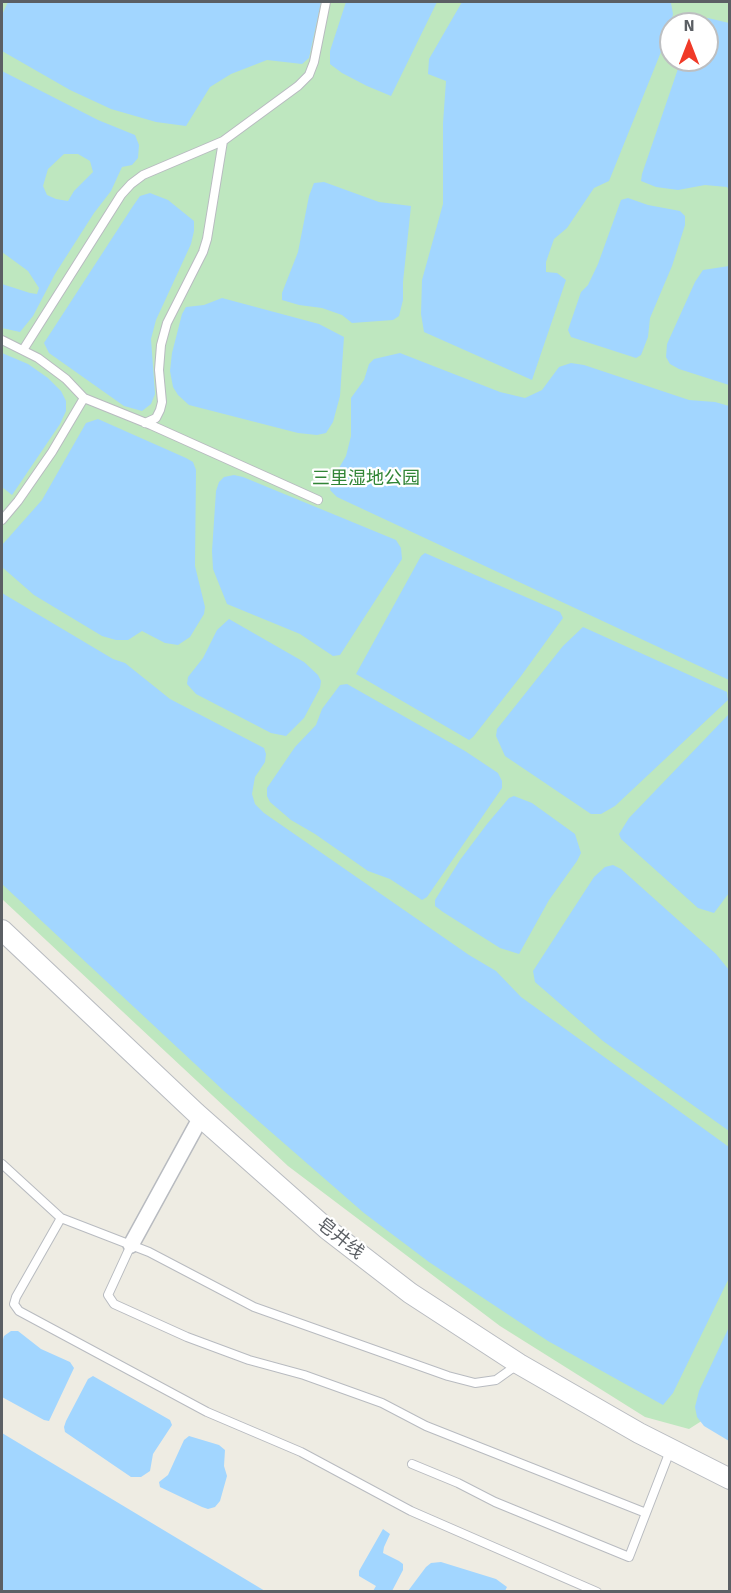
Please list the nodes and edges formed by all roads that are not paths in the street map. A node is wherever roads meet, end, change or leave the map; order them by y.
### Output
1 (326, 2) edge
2 (223, 141) junction
3 (2, 340) edge
4 (23, 350) junction
5 (84, 398) junction
6 (145, 423) junction
7 (318, 500) dead end
8 (2, 520) edge
9 (2, 930) edge
10 (201, 1117) junction
11 (2, 1164) edge
12 (61, 1218) junction
13 (131, 1245) junction
14 (519, 1364) junction
15 (671, 1449) junction
16 (412, 1464) dead end
17 (729, 1479) edge
18 (646, 1513) junction
19 (597, 1592) edge

1 - 2 lane
2 - 4 lane
2 - 6 lane
3 - 4 lane
4 - 5 lane
5 - 6 lane
5 - 8 lane
6 - 7 lane
9 - 10 street, 皂井线
10 - 13 street
10 - 14 street, 皂井线
11 - 12 lane
12 - 13 lane
12 - 19 lane
13 - 14 lane
13 - 18 lane
14 - 15 street, 皂井线
15 - 17 street, 皂井线
15 - 18 lane
16 - 18 lane

